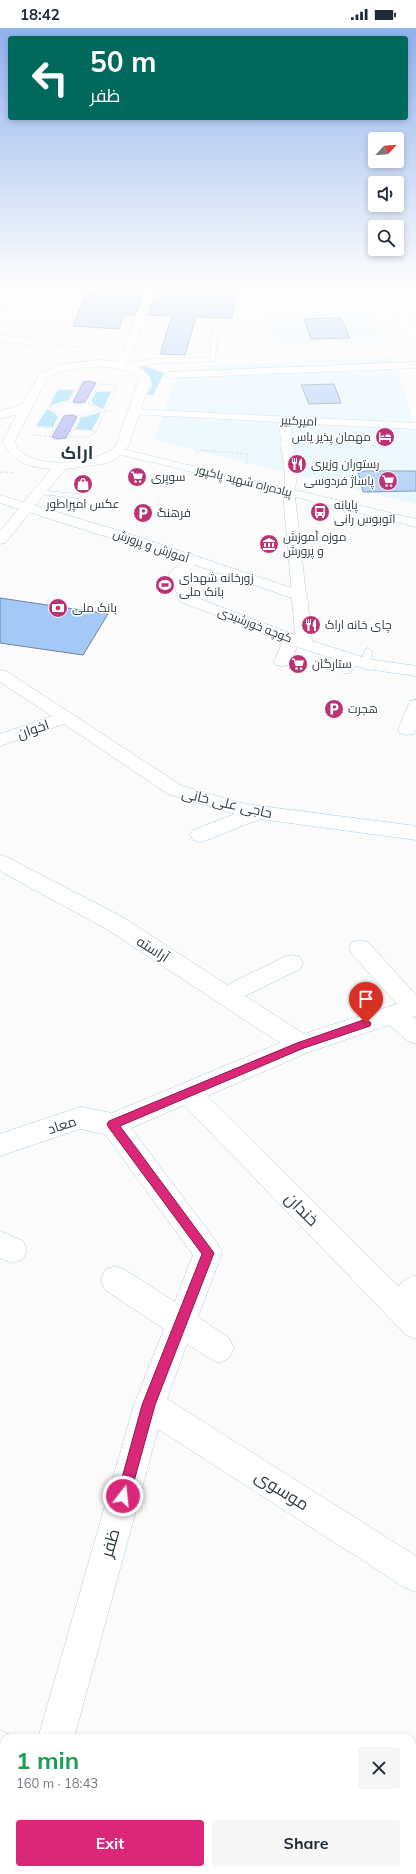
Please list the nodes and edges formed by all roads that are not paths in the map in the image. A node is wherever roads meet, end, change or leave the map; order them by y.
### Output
1 (57, 369) edge
2 (132, 369) edge
3 (314, 369) edge
4 (169, 375) dead end
5 (27, 407) junction
6 (134, 412) junction
7 (0, 415) edge
8 (284, 420) junction
9 (416, 426) edge
10 (0, 429) edge
11 (11, 436) junction
12 (118, 451) junction
13 (61, 466) junction
14 (40, 492) junction
15 (290, 492) junction
16 (78, 496) dead end
17 (0, 498) edge
18 (29, 507) junction
19 (416, 523) edge
20 (5, 530) edge
21 (0, 540) edge
22 (193, 560) junction
23 (300, 595) junction
24 (298, 642) junction
25 (282, 661) dead end
26 (416, 671) edge
27 (0, 675) edge
28 (416, 705) edge
29 (66, 717) junction
30 (407, 730) dead end
31 (0, 740) edge
32 (258, 812) junction
33 (416, 833) edge
34 (200, 835) dead end
35 (0, 862) edge
36 (360, 948) dead end
37 (292, 963) dead end
38 (225, 996) junction
39 (408, 1010) edge
40 (416, 1034) edge
41 (301, 1045) junction
42 (188, 1093) junction
43 (113, 1124) junction
44 (0, 1146) edge
45 (115, 1280) dead end
46 (410, 1307) edge
47 (181, 1323) junction
48 (220, 1348) dead end
49 (149, 1405) junction
50 (416, 1575) edge
51 (57, 1734) edge

1 - 5 street
2 - 6 street
3 - 4 street
5 - 7 street
5 - 11 street
6 - 8 street, امیرکبیر
6 - 12 street
8 - 9 street, امیرکبیر
8 - 15 street
10 - 11 street
11 - 13 street
12 - 13 street
12 - 15 street, پیاده‌راه شهید پاکپور
13 - 14 street
14 - 16 lane
14 - 18 street
15 - 19 street, پیاده‌راه شهید پاکپور
15 - 23 street
17 - 18 street, آموزش و پرورش
18 - 20 street
18 - 22 street, آموزش و پرورش
20 - 21 street
22 - 23 street, آموزش و پرورش
22 - 24 street, کوچه خورشیدی
23 - 24 street
24 - 25 street
24 - 26 street
27 - 29 street, حاجی علی خانی
28 - 30 street
29 - 31 street, اخوان
29 - 32 street, حاجی علی خانی
32 - 33 street, حاجی علی خانی
32 - 34 street
35 - 38 street, آراسته
36 - 39 street
37 - 38 street
38 - 41 street, آراسته
39 - 40 street
39 - 41 street
41 - 42 street
42 - 43 street
42 - 46 street, خندان
43 - 44 street, معاد
43 - 47 street, ظفر
45 - 47 street
47 - 48 street
47 - 49 street, ظفر
49 - 50 street, موسوی
49 - 51 street, ظفر

